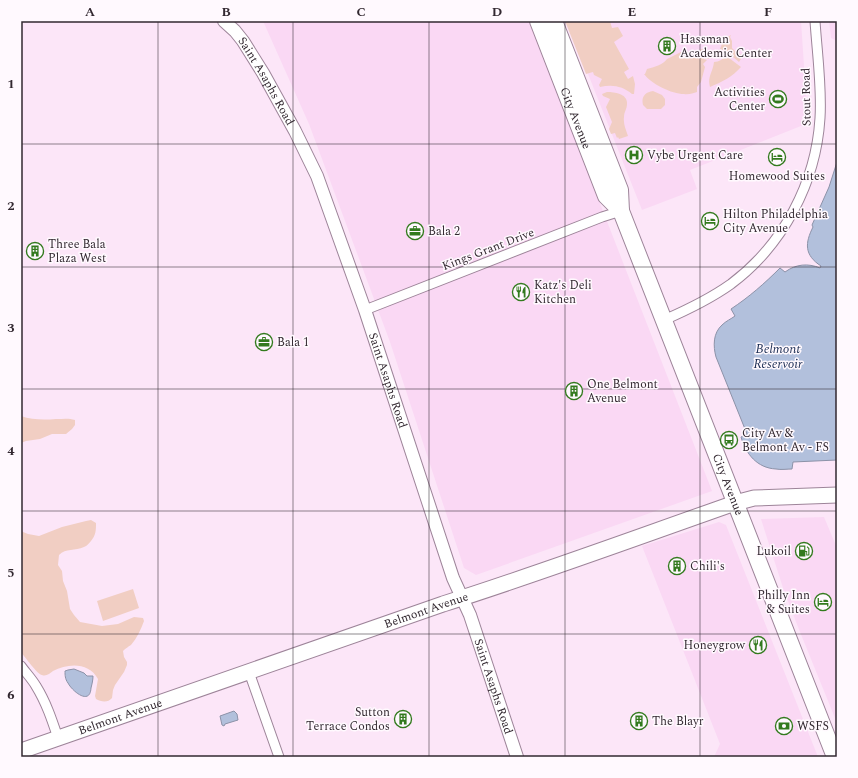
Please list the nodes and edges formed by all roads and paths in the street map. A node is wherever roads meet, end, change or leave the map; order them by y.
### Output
1 (224, 21) edge
2 (538, 21) edge
3 (554, 21) edge
4 (814, 21) edge
5 (566, 94) junction
6 (584, 98) junction
7 (621, 211) junction
8 (365, 310) junction
9 (664, 320) junction
10 (837, 495) edge
11 (736, 503) junction
12 (462, 598) junction
13 (21, 666) edge
14 (249, 672) junction
15 (58, 738) junction
16 (21, 751) edge
17 (279, 757) edge
18 (517, 757) edge
19 (835, 757) edge

1 - 8 street, Saint Asaphs Road
2 - 5 highway, City Avenue
3 - 6 highway, City Avenue
4 - 9 street, Stout Road
5 - 6 highway
5 - 7 highway, City Avenue
6 - 7 highway, City Avenue
7 - 8 street, Kings Grant Drive
7 - 9 highway, City Avenue
8 - 12 street, Saint Asaphs Road
9 - 11 highway, City Avenue
10 - 11 main road, Belmont Avenue
11 - 12 main road, Belmont Avenue
11 - 19 highway, City Avenue
12 - 14 main road, Belmont Avenue
12 - 18 street, Saint Asaphs Road
13 - 15 street
14 - 15 main road, Belmont Avenue
14 - 17 street
15 - 16 main road, Belmont Avenue

